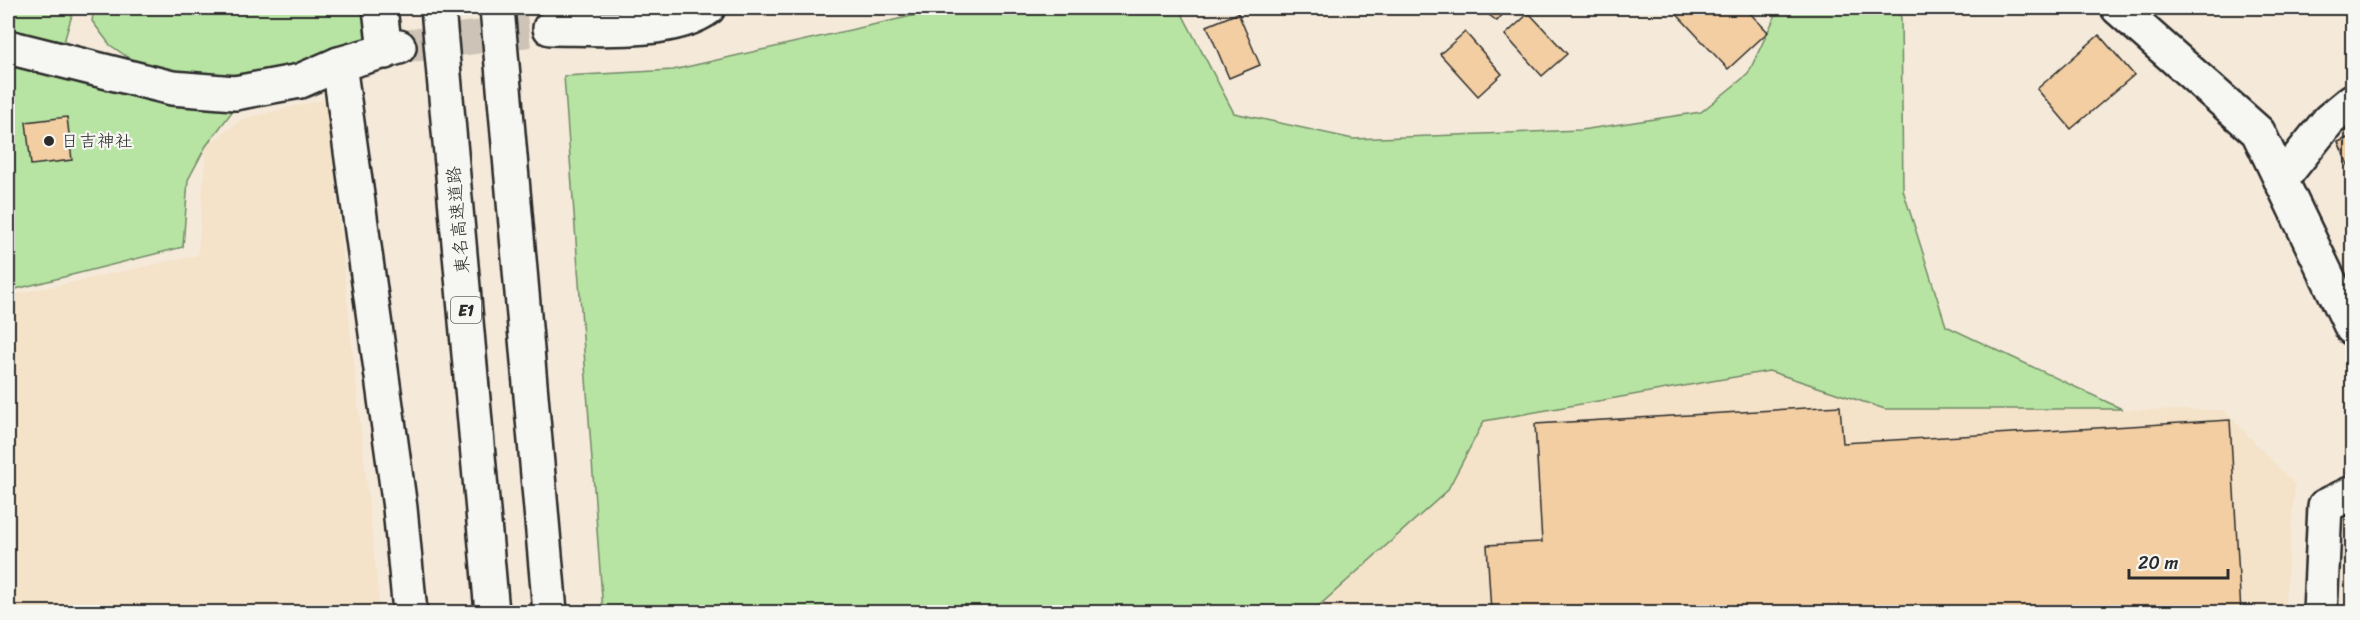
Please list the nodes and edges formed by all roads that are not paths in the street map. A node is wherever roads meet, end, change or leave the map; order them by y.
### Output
1 (380, 8) edge
2 (438, 8) edge
3 (497, 8) edge
4 (708, 8) edge
5 (2118, 8) edge
6 (550, 28) tunnel mouth
7 (8, 47) edge
8 (339, 64) junction
9 (2352, 101) edge
10 (2281, 180) junction
11 (2352, 328) edge
12 (2352, 493) edge
13 (410, 612) edge
14 (492, 612) edge
15 (550, 612) edge
16 (2320, 612) edge

1 - 8 main road
2 - 14 main road, 東名高速道路 / E1
3 - 15 main road
4 - 6 main road
5 - 10 main road
7 - 8 main road
8 - 13 main road
9 - 10 main road
10 - 11 main road
12 - 16 main road

